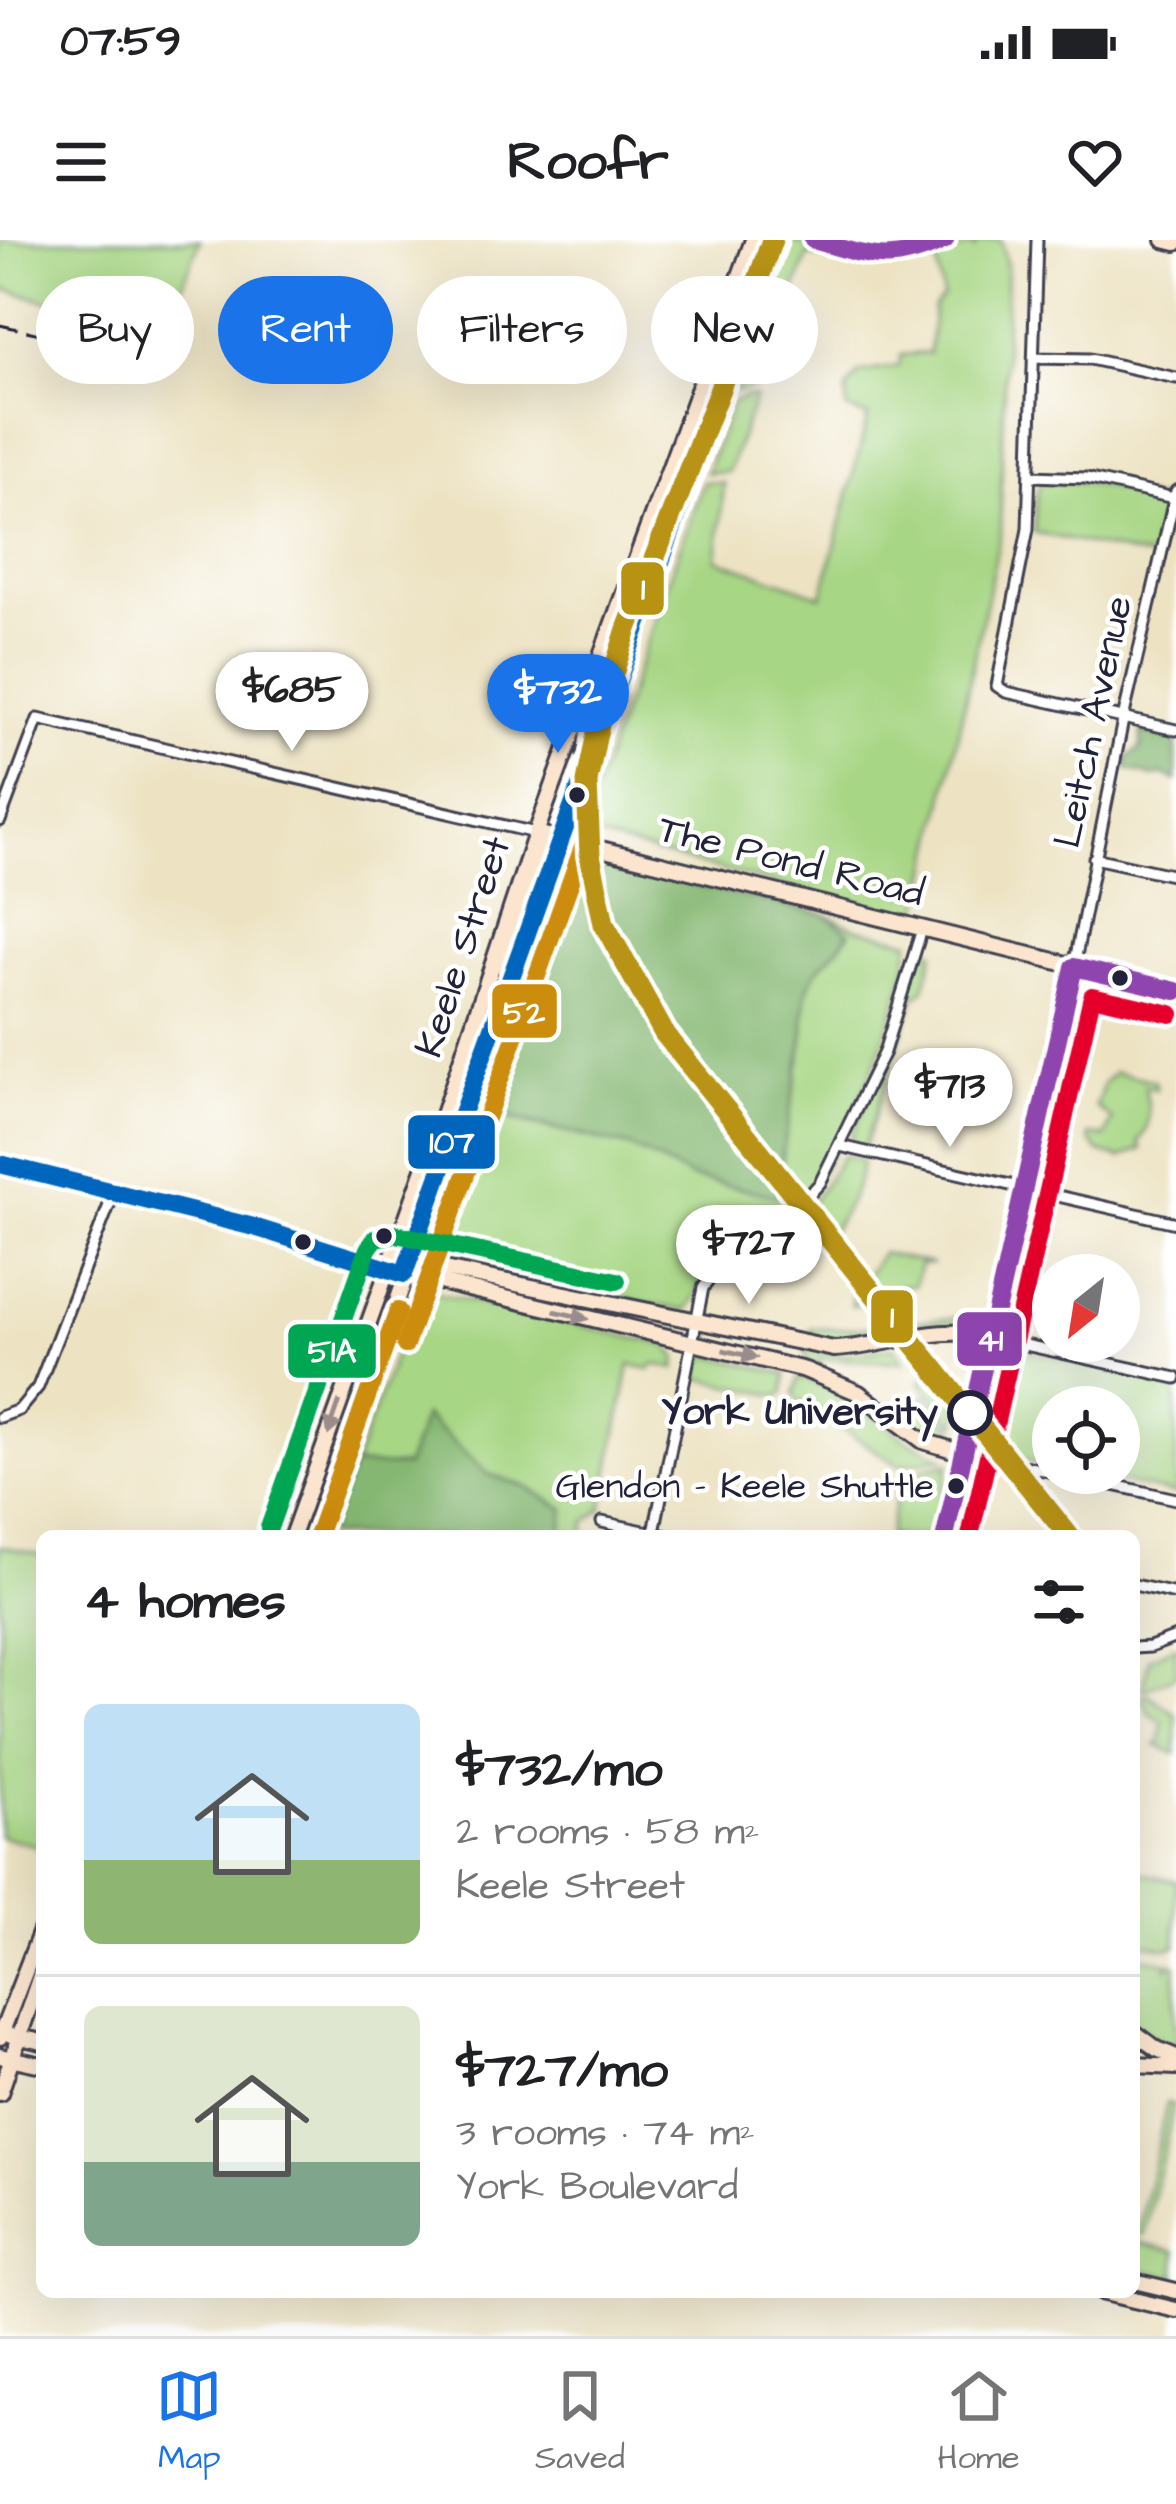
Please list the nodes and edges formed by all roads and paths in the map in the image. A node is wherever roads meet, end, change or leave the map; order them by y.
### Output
1 (753, 240) edge
2 (777, 240) edge
3 (813, 240) edge
4 (863, 240) edge
5 (1037, 240) edge
6 (1164, 240) edge
7 (938, 242) edge
8 (1176, 243) edge
9 (1034, 358) junction
10 (1176, 378) edge
11 (1032, 476) junction
12 (1175, 494) edge
13 (1162, 550) junction
14 (1176, 553) edge
15 (594, 674) junction
16 (1123, 719) junction
17 (1176, 730) edge
18 (0, 821) edge
19 (536, 833) junction
20 (560, 839) junction
21 (1094, 858) junction
22 (1176, 876) edge
23 (922, 929) junction
24 (1074, 967) junction
25 (1176, 991) edge
26 (497, 1015) junction
27 (840, 1146) junction
28 (0, 1164) edge
29 (115, 1190) junction
30 (1022, 1190) junction
31 (1176, 1223) edge
32 (389, 1263) junction
33 (406, 1268) junction
34 (696, 1321) junction
35 (989, 1337) junction
36 (791, 1342) junction
37 (692, 1343) junction
38 (788, 1366) junction
39 (1176, 1378) edge
40 (0, 1417) edge
41 (963, 1453) junction
42 (1032, 1467) edge
43 (314, 1473) junction
44 (332, 1480) junction
45 (1140, 1491) edge
46 (1176, 1499) edge
47 (602, 1522) dead end
48 (294, 1530) edge
49 (315, 1530) edge
50 (644, 1530) edge
51 (654, 1530) edge
52 (946, 1530) edge
53 (1140, 1586) edge
54 (1176, 1594) edge
55 (1176, 1636) edge
56 (1140, 1648) edge
57 (36, 1943) edge
58 (36, 1987) edge
59 (0, 2034) edge
60 (1140, 2036) edge
61 (18, 2037) junction
62 (36, 2041) edge
63 (5, 2057) edge
64 (1176, 2057) edge
65 (36, 2064) edge
66 (1140, 2065) edge
67 (1176, 2067) edge
68 (0, 2092) edge
69 (1140, 2282) edge
70 (1176, 2291) edge
71 (1125, 2298) edge
72 (1176, 2310) edge

1 - 15 main road, Keele Street
2 - 20 main road, Keele Street
3 - 7 main road
4 - 7 main road
5 - 9 street
6 - 8 main road
9 - 10 street
9 - 11 street
11 - 12 street
11 - 16 street
12 - 13 street, Leitch Avenue
13 - 14 street
13 - 16 street, Leitch Avenue
15 - 19 main road, Keele Street
15 - 20 main road
16 - 17 street
16 - 21 street, Leitch Avenue
18 - 19 street, The Pond Road
19 - 20 main road, The Pond Road
19 - 26 main road
19 - 32 main road, Keele Street
20 - 23 main road, The Pond Road
20 - 26 main road, Keele Street
21 - 22 street
21 - 24 street, Leitch Avenue
23 - 24 main road, The Pond Road
23 - 27 street
24 - 25 main road, The Pond Road
24 - 30 main road
26 - 33 main road, Keele Street
27 - 30 street
27 - 34 street
28 - 29 street
29 - 32 street
29 - 40 street
30 - 31 street
30 - 35 main road
32 - 33 main road
32 -> 43 main road, Keele Street
33 - 34 main road
33 -> 37 main road
33 - 44 main road, Keele Street
34 - 36 main road
34 - 37 street
35 - 36 main road
35 - 39 street
35 - 41 main road
36 - 38 street
37 -> 38 main road
37 - 51 street
38 - 41 main road
41 - 42 street
41 - 52 main road
43 - 44 main road
43 - 48 main road, Keele Street
44 - 49 main road, Keele Street
45 - 46 street
47 - 50 street
53 - 54 street
55 - 56 street
57 - 59 main road
58 - 61 main road
59 - 61 main road
60 - 64 main road
61 - 62 main road
61 - 63 main road
63 - 65 main road
63 - 68 main road
66 - 67 main road
69 - 70 main road
71 - 72 main road

